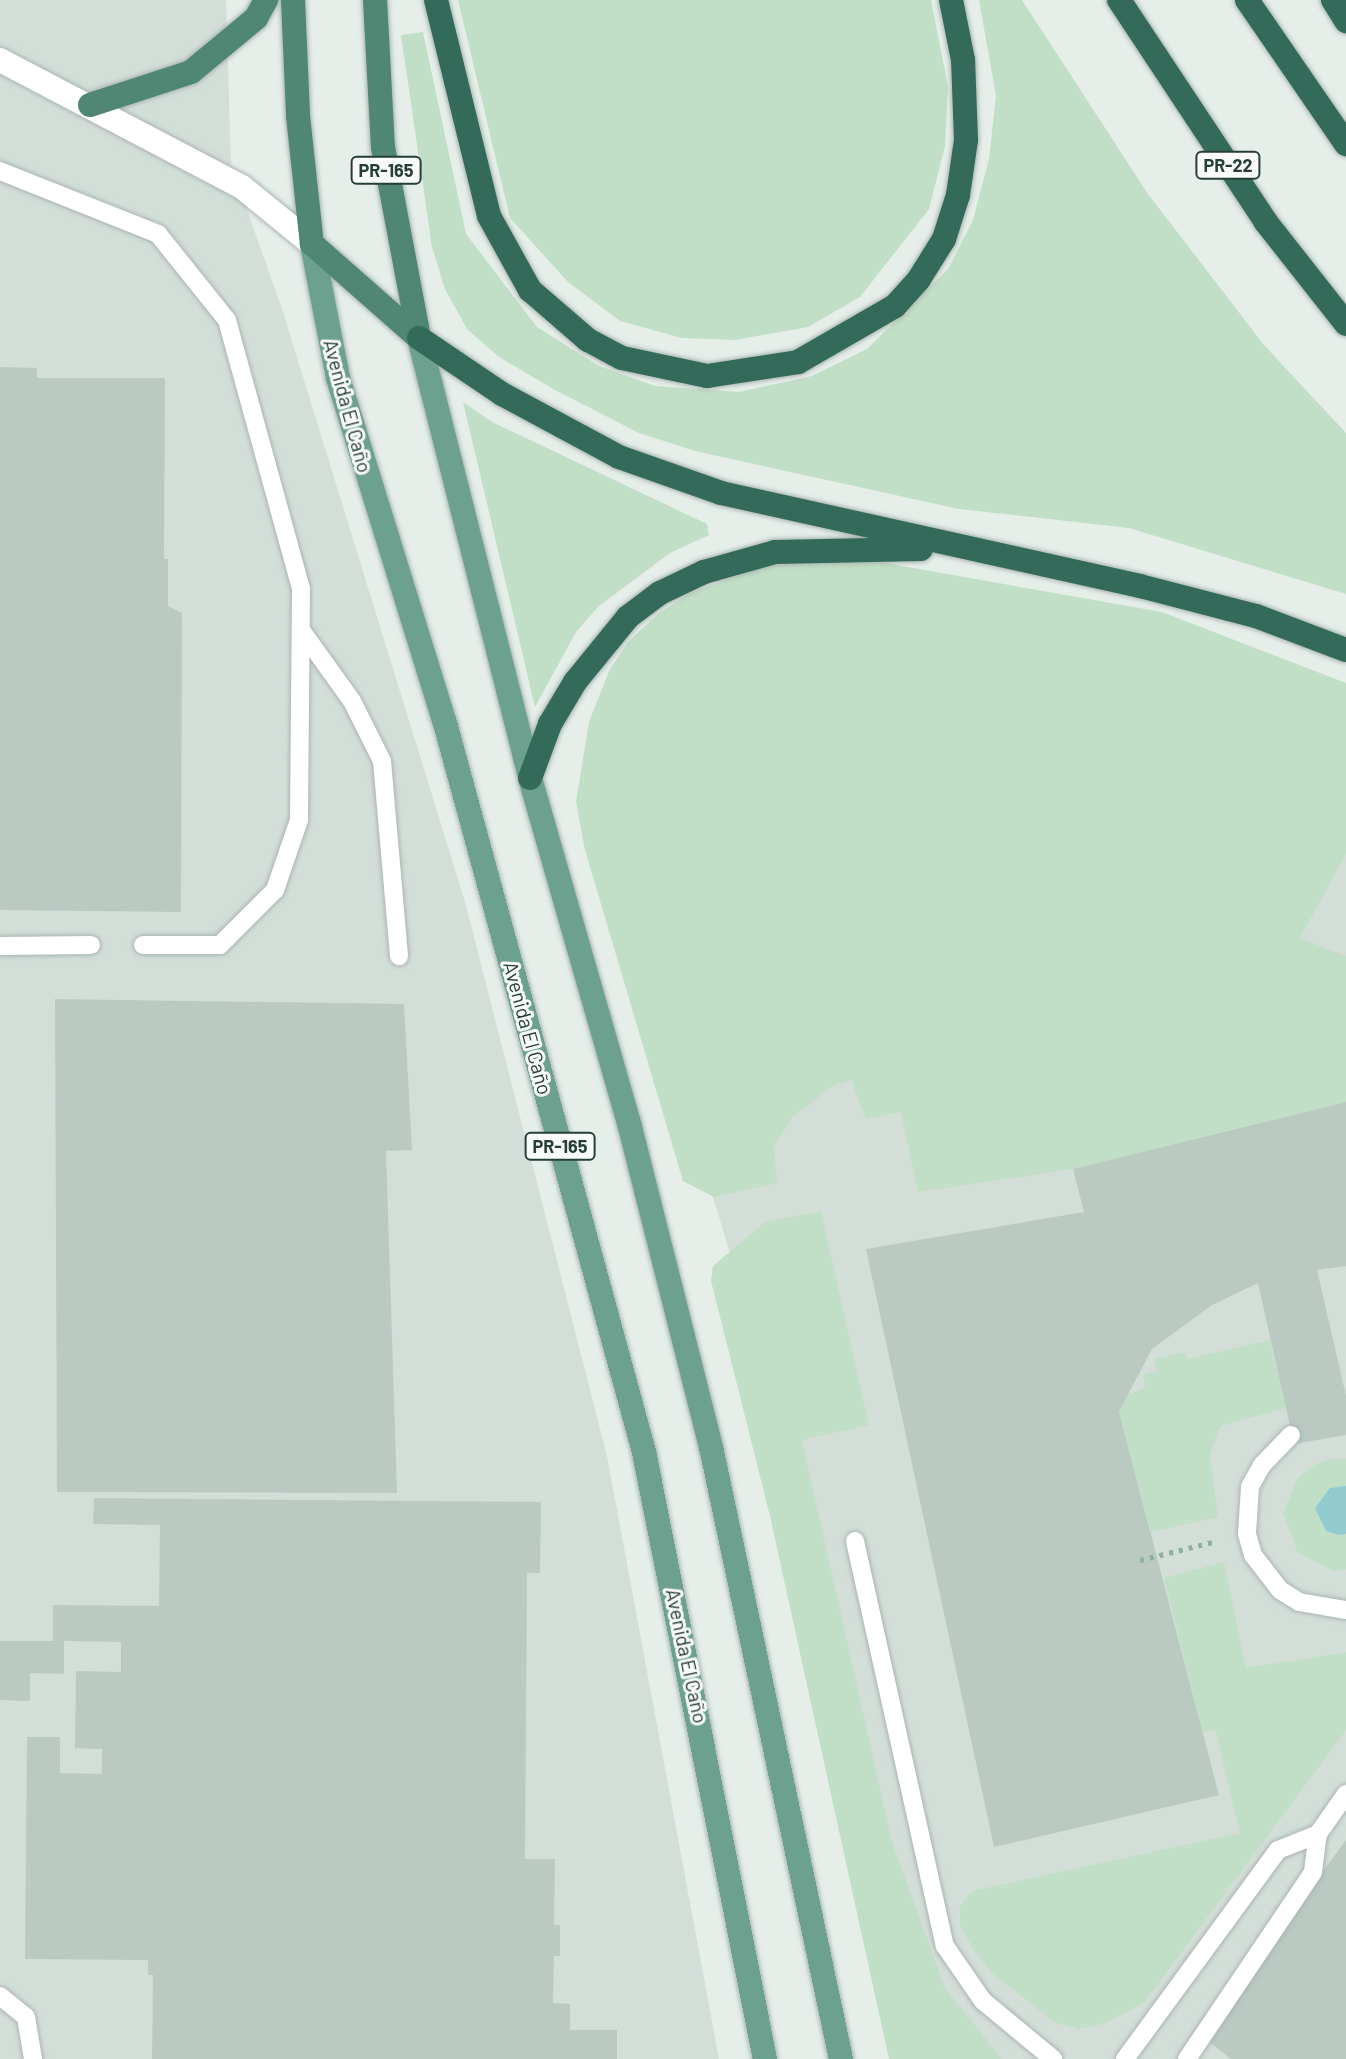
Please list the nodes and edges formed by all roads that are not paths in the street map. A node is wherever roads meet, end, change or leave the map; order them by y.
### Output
1 (266, 0) edge
2 (293, 0) edge
3 (375, 0) edge
4 (436, 0) edge
5 (951, 0) edge
6 (1119, 0) edge
7 (1247, 0) edge
8 (1333, 0) edge
9 (1346, 21) edge
10 (0, 60) edge
11 (90, 105) junction
12 (1346, 144) edge
13 (0, 171) edge
14 (312, 244) junction
15 (1346, 324) edge
16 (419, 338) junction
17 (959, 548) junction
18 (301, 630) junction
19 (1346, 650) edge
20 (530, 778) junction
21 (91, 945) dead end
22 (143, 945) dead end
23 (0, 946) edge
24 (399, 956) dead end
25 (1291, 1435) dead end
26 (855, 1541) dead end
27 (1346, 1610) edge
28 (1346, 1794) edge
29 (1318, 1834) junction
30 (0, 1996) edge
31 (33, 2059) edge
32 (765, 2059) edge
33 (841, 2059) edge
34 (1053, 2059) edge
35 (1125, 2059) edge
36 (1187, 2059) edge

1 - 11 highway
2 - 14 highway, Avenida El Caño / PR-165
3 - 16 highway, PR-165
4 - 5 highway
6 - 15 highway, PR-22
7 - 12 highway
8 - 9 highway
10 - 11 street
11 - 14 street
13 - 18 lane
14 - 16 highway
14 - 32 main road, Avenida El Caño / PR-165
16 - 17 highway
16 - 20 main road, PR-165
17 - 19 highway
17 - 20 highway
18 - 22 lane
18 - 24 lane
20 - 33 main road, PR-165
21 - 23 lane
25 - 27 lane
26 - 34 lane
28 - 29 lane
29 - 35 lane
29 - 36 lane
30 - 31 lane

